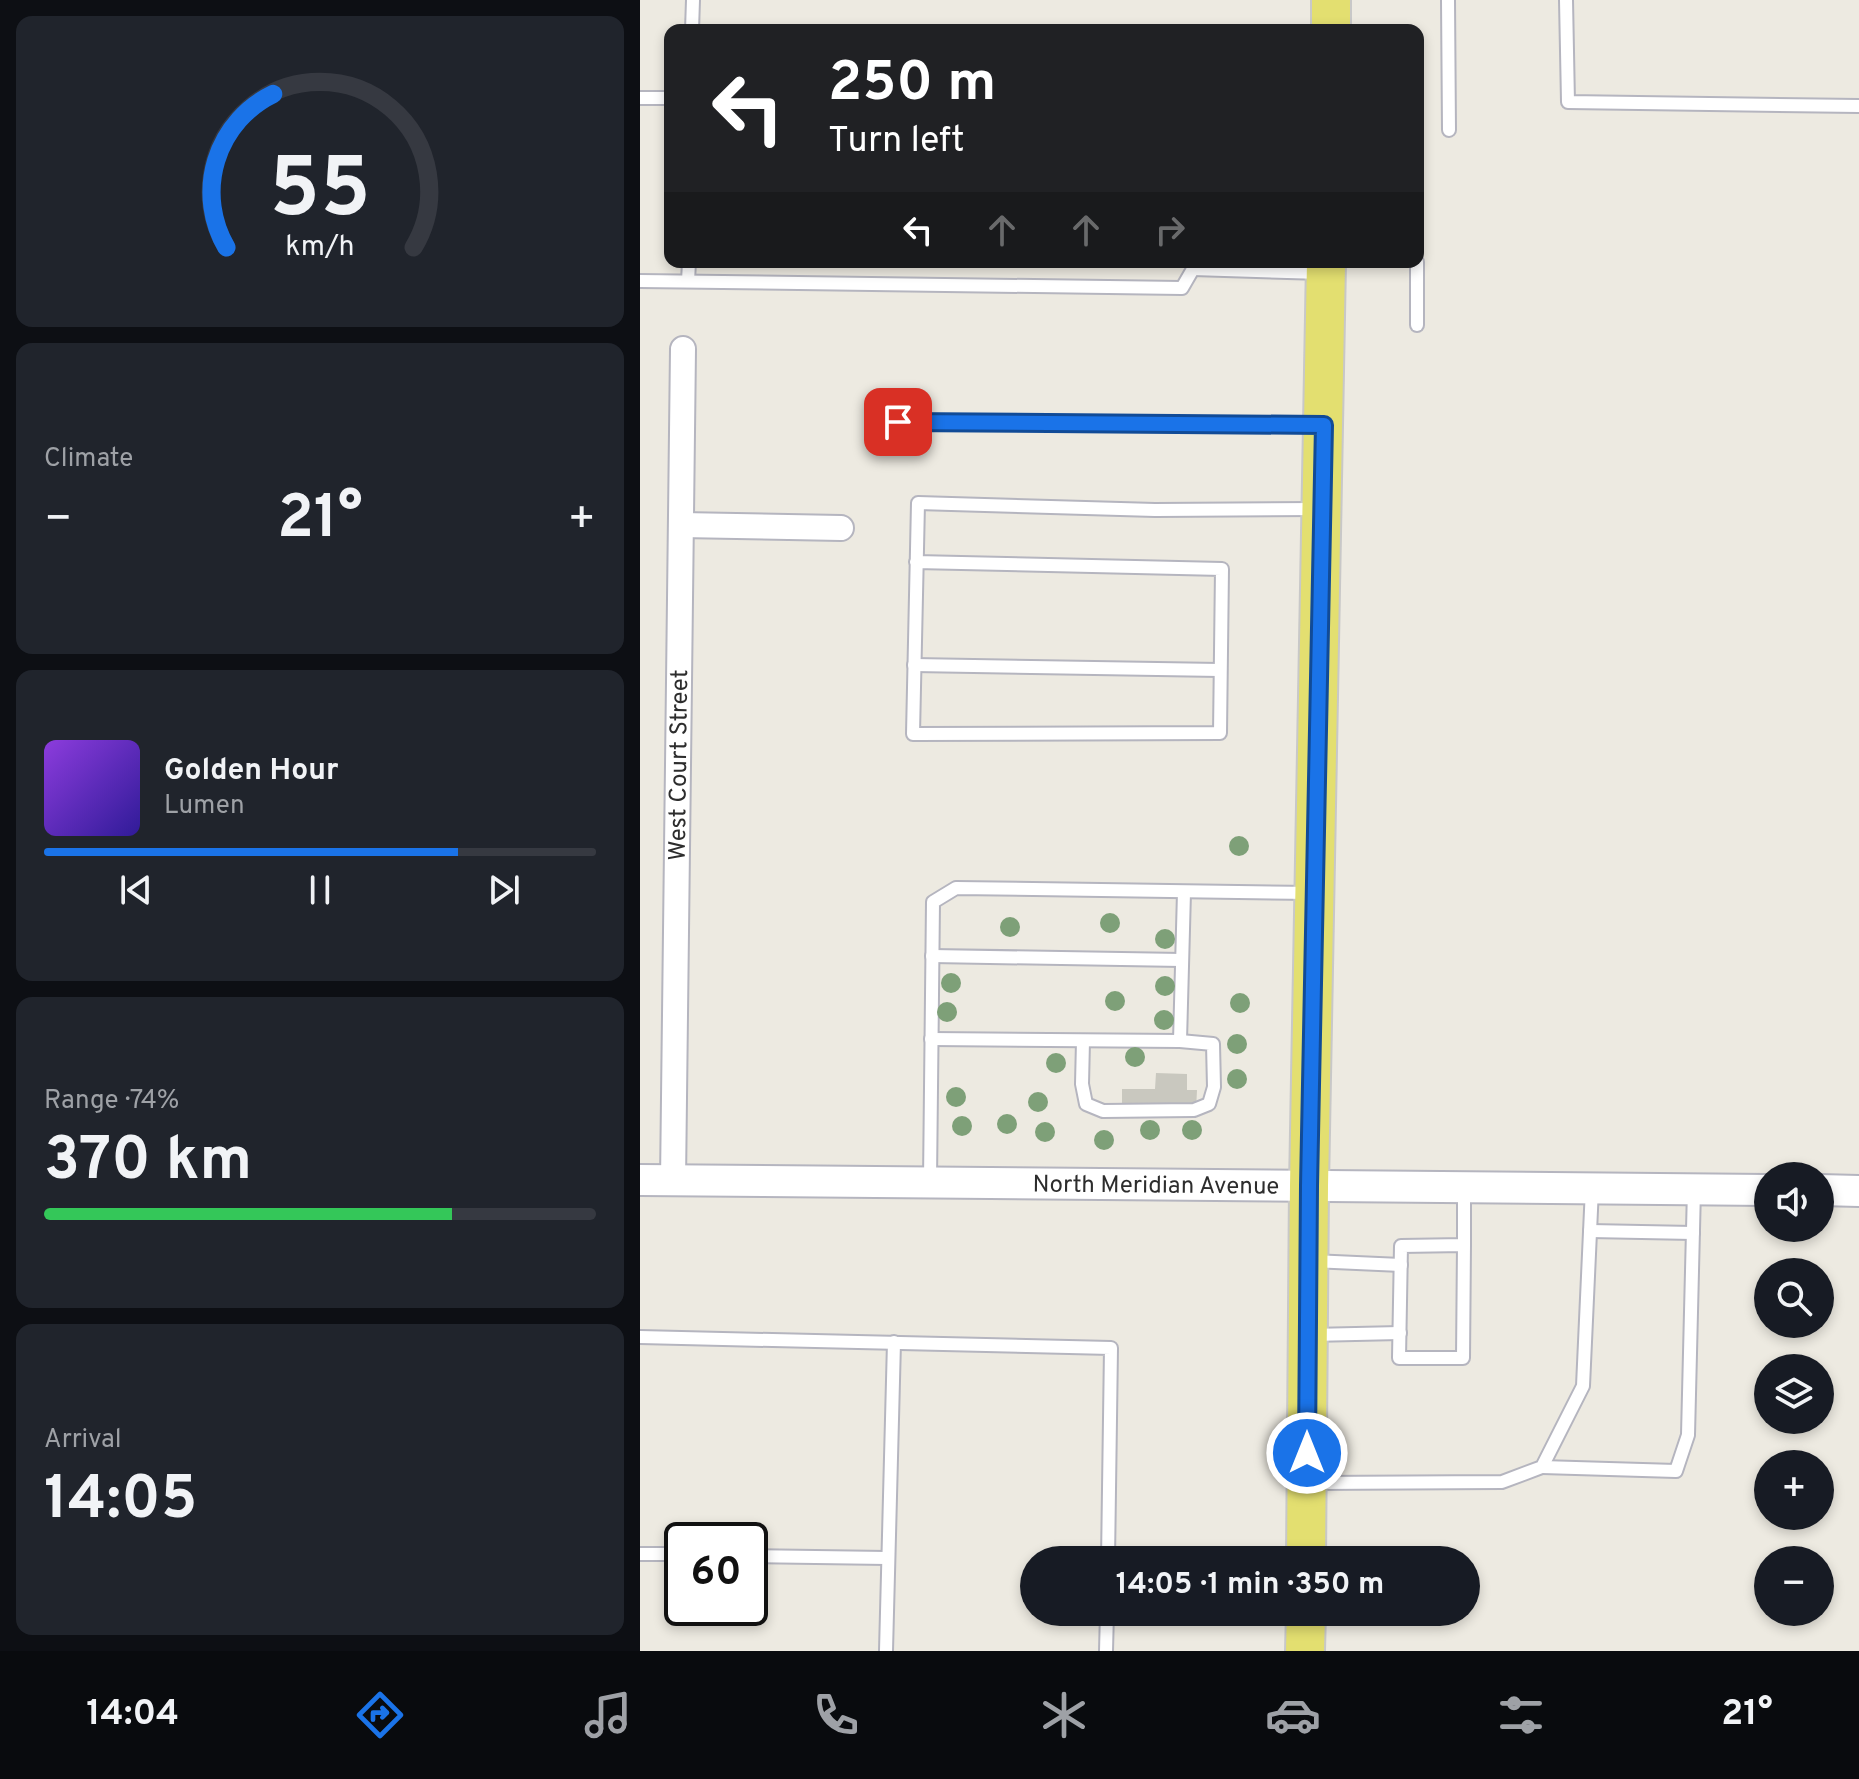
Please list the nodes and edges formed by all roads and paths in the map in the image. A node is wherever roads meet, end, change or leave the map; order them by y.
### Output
1 (693, 0) edge
2 (1331, 0) edge
3 (1448, 0) edge
4 (1566, 0) edge
5 (692, 24) edge
6 (1331, 24) edge
7 (640, 98) edge
8 (664, 98) edge
9 (1859, 106) edge
10 (1449, 130) dead end
11 (689, 268) edge
12 (1192, 268) edge
13 (1326, 268) edge
14 (1417, 268) edge
15 (640, 281) edge
16 (688, 281) junction
17 (1417, 325) dead end
18 (683, 349) dead end
19 (898, 422) dead end
20 (1324, 425) junction
21 (1322, 508) junction
22 (681, 525) junction
23 (841, 528) dead end
24 (916, 562) junction
25 (914, 665) junction
26 (1220, 670) junction
27 (1184, 892) junction
28 (1315, 893) junction
29 (932, 956) junction
30 (1182, 960) junction
31 (931, 1039) junction
32 (1083, 1041) junction
33 (1180, 1041) junction
34 (640, 1180) edge
35 (673, 1181) junction
36 (930, 1183) junction
37 (1309, 1186) junction
38 (1464, 1187) junction
39 (1592, 1188) junction
40 (1694, 1189) junction
41 (1754, 1190) edge
42 (1834, 1190) edge
43 (1859, 1191) edge
44 (1590, 1231) junction
45 (1693, 1233) junction
46 (1464, 1245) junction
47 (1309, 1261) junction
48 (1401, 1265) junction
49 (1400, 1333) junction
50 (1308, 1335) junction
51 (640, 1337) edge
52 (894, 1342) junction
53 (1542, 1467) junction
54 (1307, 1483) junction
55 (1108, 1546) edge
56 (1306, 1546) edge
57 (640, 1554) edge
58 (664, 1554) edge
59 (768, 1556) edge
60 (887, 1558) junction
61 (1107, 1626) edge
62 (1306, 1626) edge
63 (886, 1651) edge
64 (1106, 1651) edge
65 (1305, 1651) edge

1 - 5 lane
2 - 6 main road
3 - 10 lane
4 - 9 lane
7 - 8 lane
11 - 16 lane
12 - 16 lane
13 - 20 main road
14 - 17 lane
15 - 16 lane
18 - 22 street, West Court Street
19 - 20 lane
20 - 21 main road
21 - 24 lane
21 - 28 main road
22 - 23 street
22 - 35 street, West Court Street
24 - 25 lane
24 - 26 lane
25 - 26 lane
25 - 26 lane
27 - 28 lane
27 - 29 lane
27 - 30 lane
28 - 37 main road
29 - 30 lane
29 - 31 lane
30 - 33 lane
31 - 32 lane
31 - 36 lane
32 - 33 lane
32 - 33 lane
34 - 35 street, North Meridian Avenue
35 - 36 street, North Meridian Avenue
36 - 37 street, North Meridian Avenue
37 - 38 street, North Meridian Avenue
37 - 47 main road
38 - 39 street, North Meridian Avenue
38 - 46 lane
39 - 40 street, North Meridian Avenue
39 - 44 lane
40 - 41 street, North Meridian Avenue
40 - 45 lane
42 - 43 street
44 - 45 lane
44 - 53 lane
45 - 53 lane
46 - 48 lane
46 - 49 lane
47 - 48 lane
47 - 50 main road
48 - 49 lane
49 - 50 lane
50 - 54 main road
51 - 52 lane
52 - 55 lane
52 - 60 lane
53 - 54 lane
54 - 56 main road
57 - 58 lane
59 - 60 lane
60 - 63 lane
61 - 64 lane
62 - 65 main road

